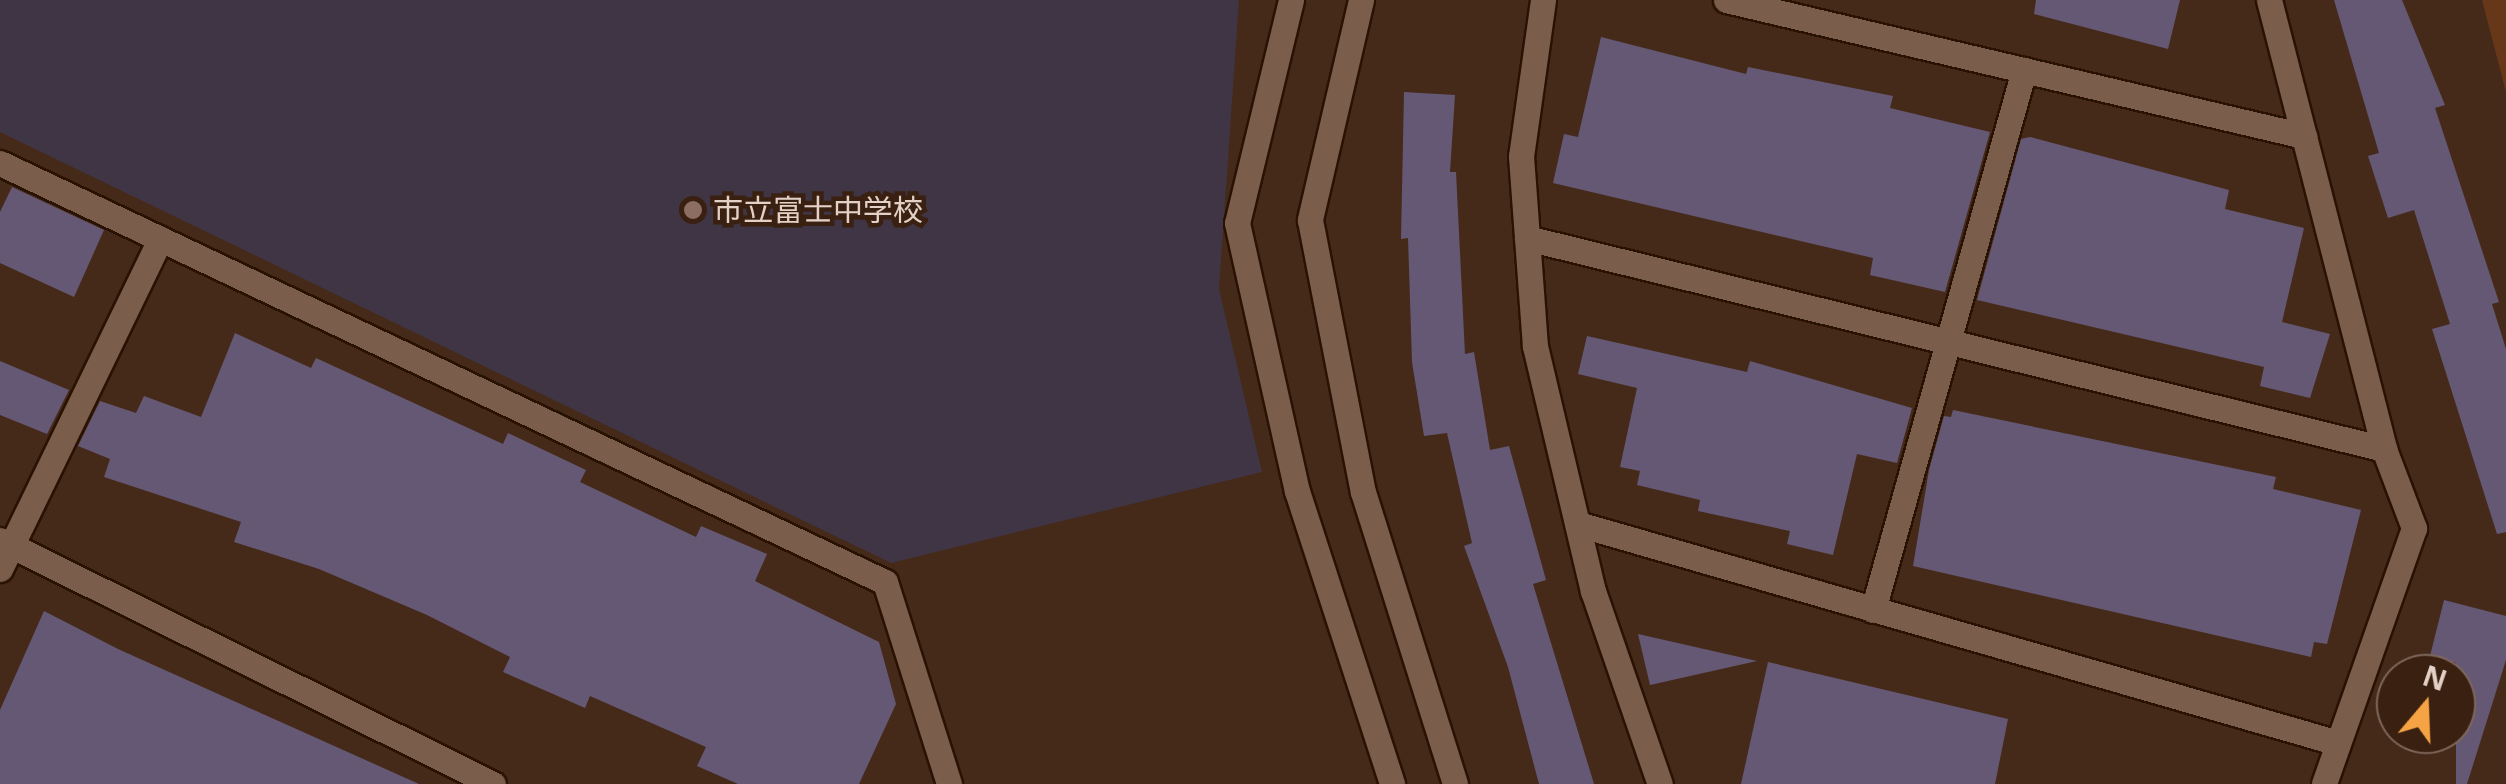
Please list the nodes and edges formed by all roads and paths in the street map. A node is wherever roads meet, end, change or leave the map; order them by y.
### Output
1 (1292, 0) edge
2 (1362, 0) edge
3 (1543, 0) edge
4 (1726, 0) edge
5 (2269, 0) edge
6 (2024, 70) junction
7 (2304, 136) junction
8 (0, 163) edge
9 (1527, 238) junction
10 (160, 239) junction
11 (1948, 342) junction
12 (2384, 449) junction
13 (1578, 524) junction
14 (4, 551) edge
15 (1872, 610) junction
16 (2338, 743) junction
17 (493, 784) edge
18 (950, 784) edge
19 (1392, 784) edge
20 (1454, 784) edge
21 (1660, 784) edge
22 (2324, 784) edge

1 - 19 street
2 - 20 street
3 - 9 street
4 - 6 street
5 - 7 street
6 - 7 street
6 - 11 street
7 - 12 street
8 - 10 street
9 - 11 street
9 - 13 street
10 - 14 street
10 - 18 street
11 - 12 street
11 - 15 street
12 - 16 street
13 - 15 street
13 - 21 street
14 - 17 street
15 - 16 street
16 - 22 street

